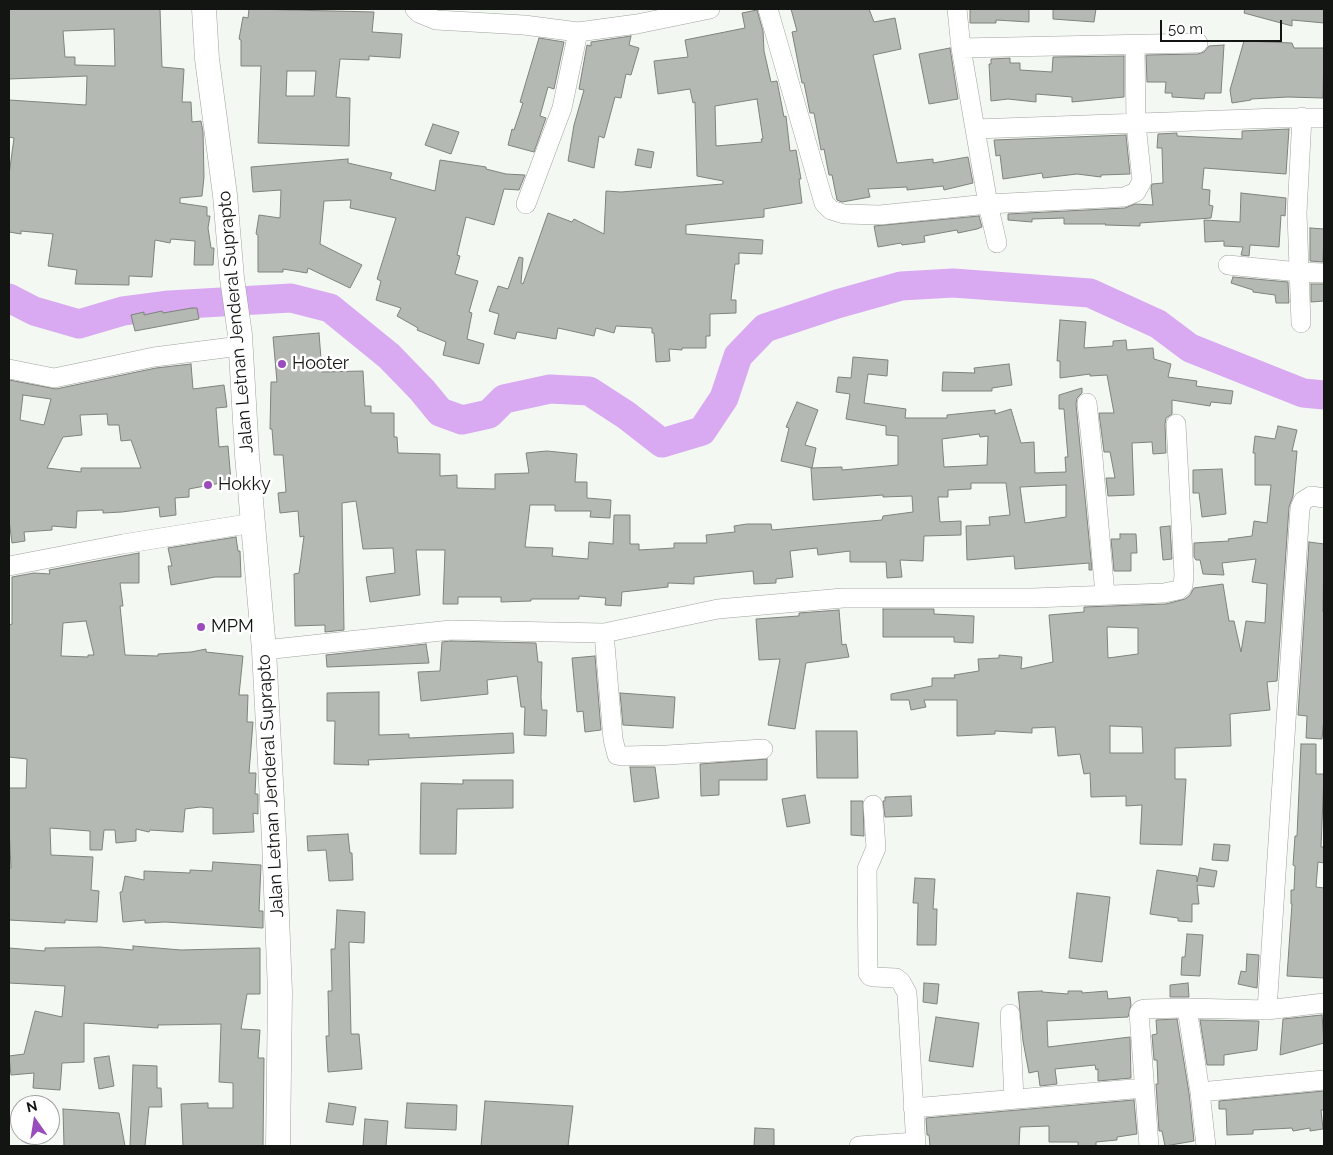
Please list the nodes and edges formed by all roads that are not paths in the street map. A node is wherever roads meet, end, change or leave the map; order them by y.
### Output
1 (204, 9) edge
2 (415, 9) edge
3 (710, 9) edge
4 (768, 9) edge
5 (956, 9) edge
6 (578, 32) junction
7 (1198, 43) dead end
8 (1135, 45) junction
9 (961, 48) junction
10 (1302, 118) junction
11 (1324, 118) edge
12 (1136, 124) junction
13 (975, 129) junction
14 (526, 204) dead end
15 (988, 204) junction
16 (997, 243) dead end
17 (1228, 265) dead end
18 (1299, 272) junction
19 (1324, 273) edge
20 (1302, 323) dead end
21 (240, 341) junction
22 (9, 369) edge
23 (1086, 403) dead end
24 (1176, 424) dead end
25 (1324, 498) edge
26 (253, 523) junction
27 (9, 566) edge
28 (1105, 595) junction
29 (604, 633) junction
30 (264, 650) junction
31 (764, 749) dead end
32 (873, 805) dead end
33 (1324, 1003) edge
34 (1187, 1008) junction
35 (1267, 1010) junction
36 (1010, 1014) dead end
37 (1324, 1080) edge
38 (1144, 1088) junction
39 (1200, 1092) junction
40 (1014, 1099) junction
41 (913, 1108) junction
42 (916, 1144) edge
43 (278, 1146) edge
44 (859, 1146) edge
45 (1149, 1146) edge
46 (1206, 1146) edge

1 - 21 main road, Jalan Letnan Jenderal Suprapto
2 - 6 street
3 - 6 street
4 - 15 street
5 - 9 street
6 - 14 street
7 - 8 street
8 - 9 street
8 - 12 street
9 - 13 street
10 - 11 street
10 - 12 street
10 - 18 street
12 - 13 street
12 - 15 street
13 - 15 street
15 - 16 street
17 - 18 street
18 - 19 street
18 - 20 street
21 - 22 street
21 - 26 main road, Jalan Letnan Jenderal Suprapto
23 - 28 street
24 - 28 street
25 - 35 street
26 - 27 street
26 - 30 main road, Jalan Letnan Jenderal Suprapto
28 - 29 street
29 - 30 street
29 - 31 street
30 - 43 main road, Jalan Letnan Jenderal Suprapto
32 - 41 street
33 - 35 street
34 - 35 street
34 - 38 street
34 - 39 street
36 - 40 street
37 - 39 street
38 - 40 street
38 - 45 street
39 - 46 street
40 - 41 street
41 - 42 street
42 - 44 street

